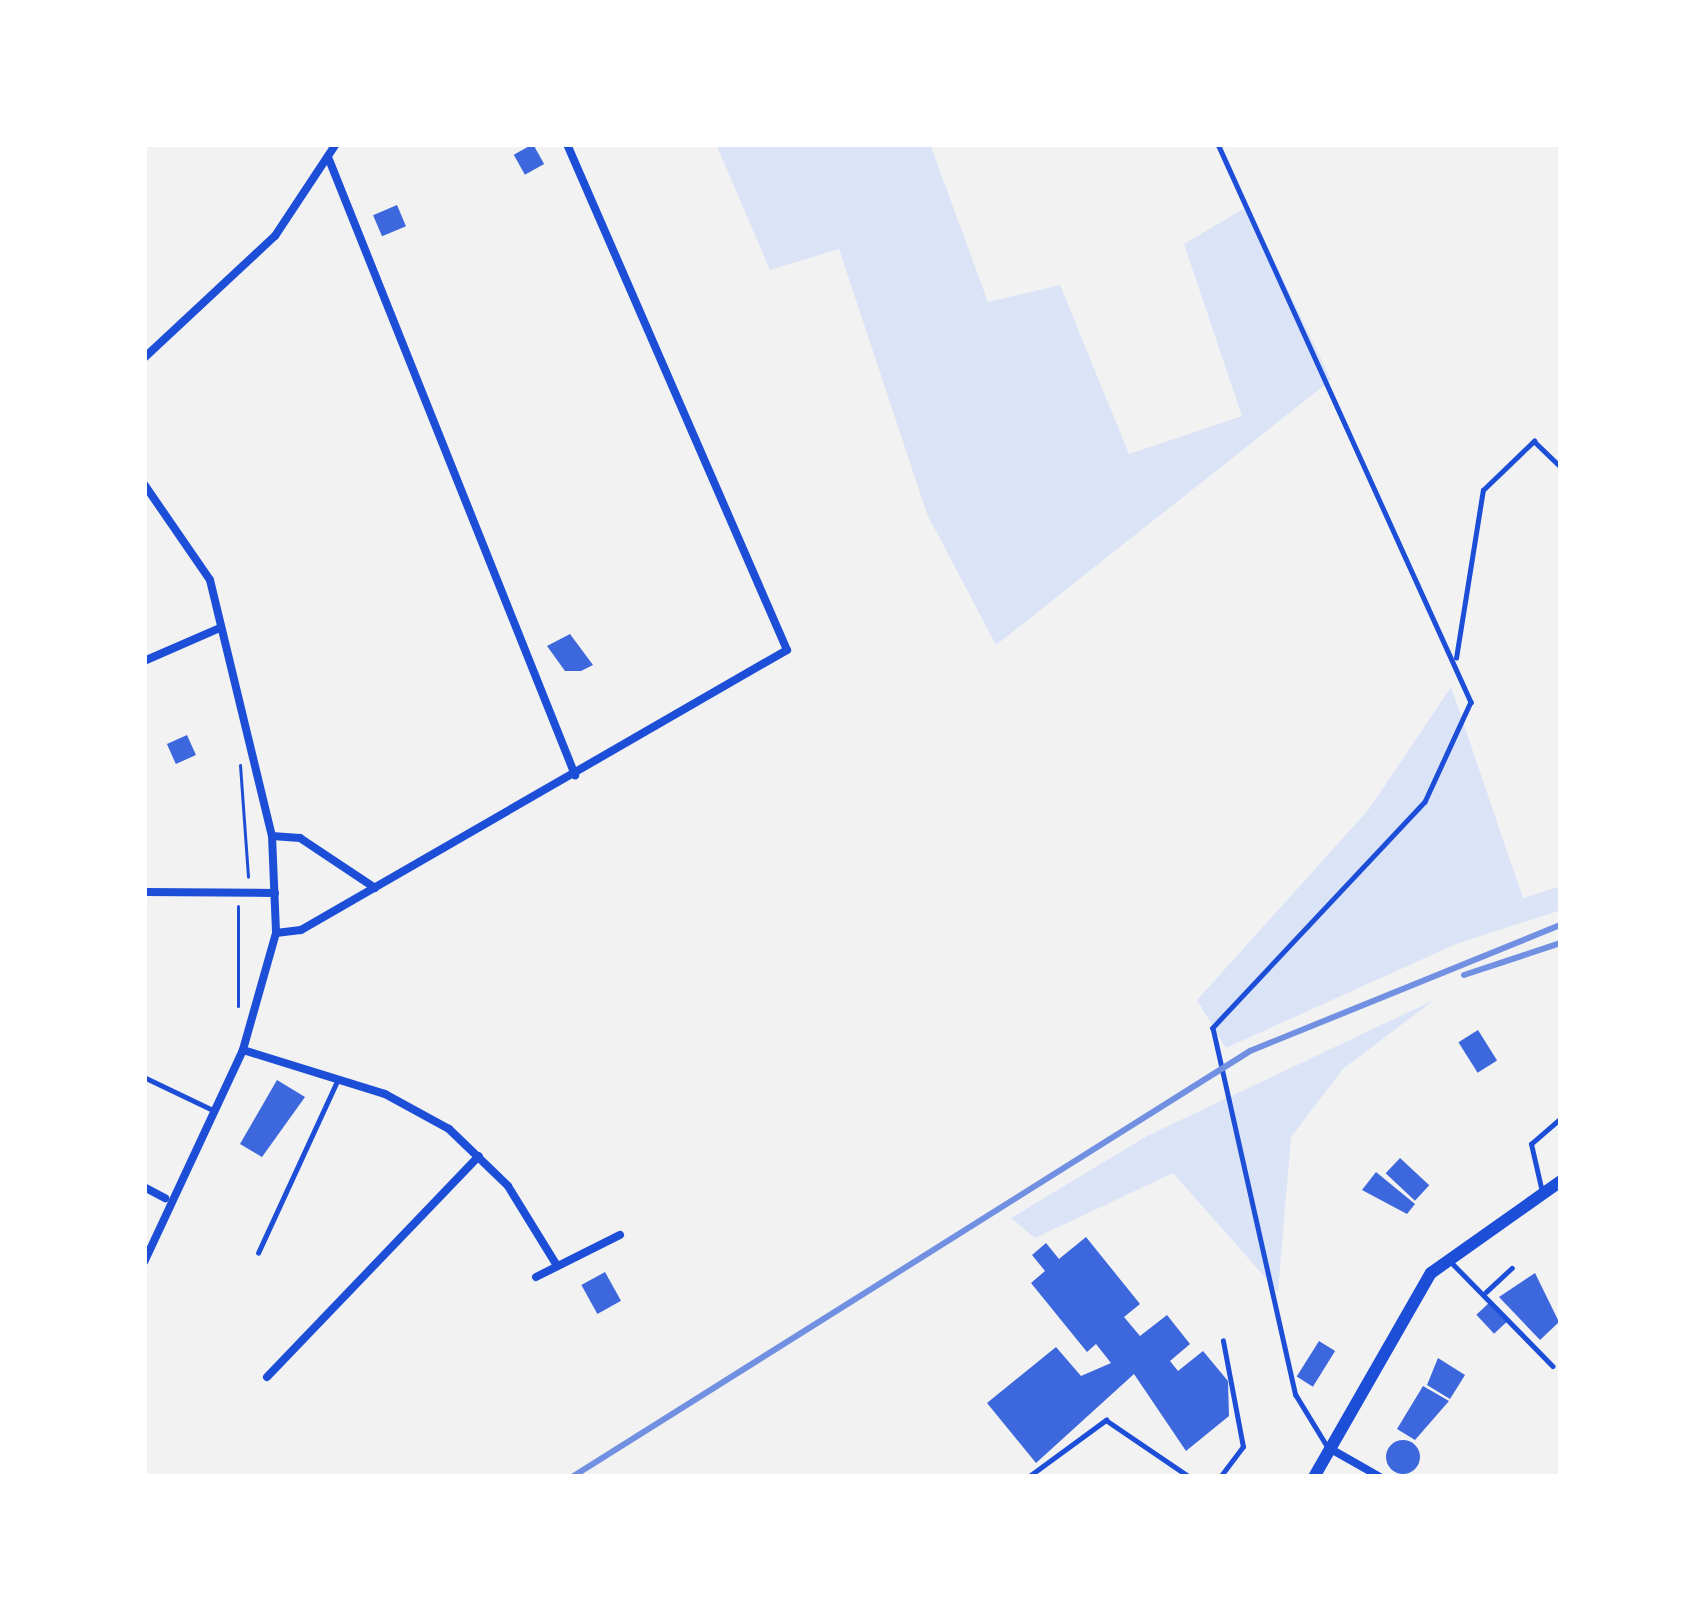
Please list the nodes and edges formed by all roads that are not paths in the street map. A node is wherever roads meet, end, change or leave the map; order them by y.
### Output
1 (336, 144) edge
2 (567, 144) edge
3 (1219, 144) edge
4 (328, 157) junction
5 (144, 358) edge
6 (1561, 467) edge
7 (144, 484) edge
8 (220, 628) junction
9 (144, 661) edge
10 (1455, 664) junction
11 (575, 775) junction
12 (272, 836) junction
13 (376, 889) junction
14 (144, 892) edge
15 (274, 893) junction
16 (276, 933) junction
17 (243, 1050) junction
18 (144, 1077) edge
19 (338, 1079) junction
20 (213, 1110) junction
21 (1561, 1118) edge
22 (479, 1156) junction
23 (1561, 1181) edge
24 (144, 1186) edge
25 (1542, 1192) junction
26 (165, 1198) junction
27 (620, 1235) dead end
28 (145, 1250) edge
29 (258, 1253) dead end
30 (1448, 1260) junction
31 (144, 1262) edge
32 (556, 1264) junction
33 (1512, 1268) dead end
34 (536, 1277) dead end
35 (1486, 1292) junction
36 (1222, 1341) dead end
37 (1553, 1366) dead end
38 (266, 1377) dead end
39 (1328, 1448) junction
40 (1028, 1477) edge
41 (1190, 1477) edge
42 (1220, 1477) edge
43 (1314, 1477) edge
44 (1380, 1477) edge

1 - 4 street
2 - 11 street
3 - 10 lane
4 - 5 street
4 - 11 street
6 - 10 lane
7 - 8 street
8 - 9 street
8 - 12 street
10 - 39 lane
11 - 13 street
12 - 13 street
12 - 15 street
13 - 16 street
14 - 15 street
15 - 16 street
16 - 17 street
17 - 19 street
17 - 20 street
18 - 20 lane
19 - 22 street
19 - 29 lane
20 - 26 street
21 - 25 lane
22 - 32 street
22 - 38 street
23 - 25 main road
24 - 26 street
25 - 30 main road
26 - 28 street
27 - 32 street
28 - 31 street
30 - 35 lane
30 - 39 main road
32 - 34 street
33 - 35 lane
35 - 37 lane
36 - 42 lane
39 - 43 main road
39 - 44 street
40 - 41 lane

